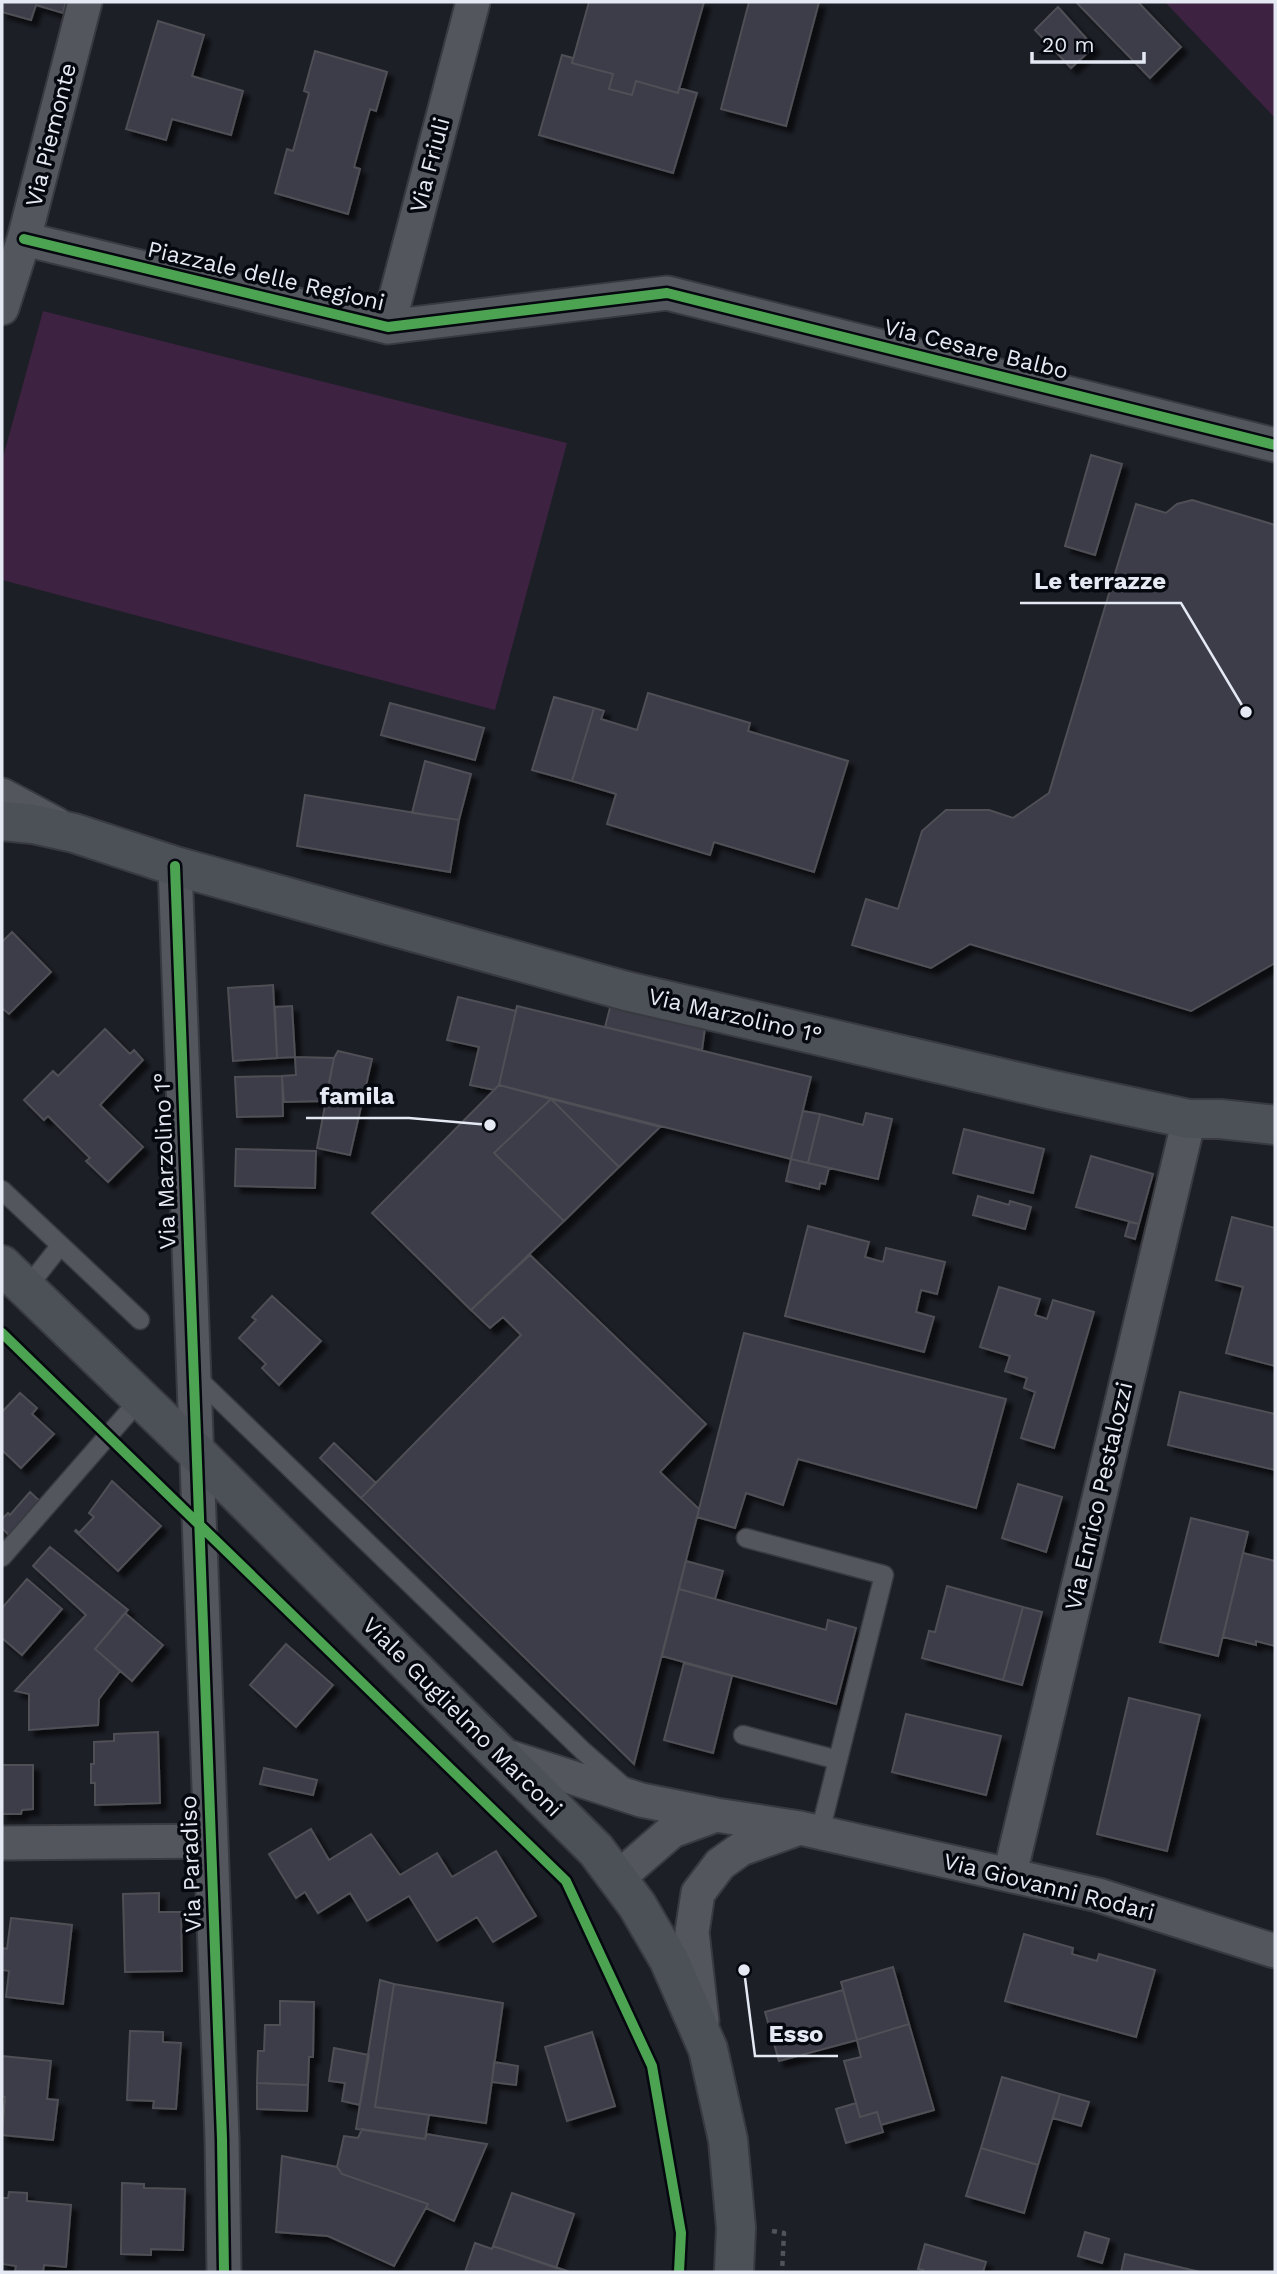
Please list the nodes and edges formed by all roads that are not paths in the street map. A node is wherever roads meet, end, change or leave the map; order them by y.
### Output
1 (85, 2) edge
2 (473, 2) edge
3 (24, 239) junction
4 (667, 293) joint
5 (2, 309) edge
6 (388, 327) junction
7 (1275, 445) edge
8 (2, 795) edge
9 (2, 821) edge
10 (74, 833) junction
11 (175, 866) junction
12 (1275, 1101) edge
13 (1204, 1119) junction
14 (1275, 1125) edge
15 (2, 1190) edge
16 (60, 1246) junction
17 (14, 1277) edge
18 (140, 1320) dead end
19 (194, 1375) junction
20 (141, 1398) junction
21 (198, 1454) junction
22 (746, 1538) dead end
23 (2, 1557) edge
24 (743, 1735) dead end
25 (497, 1753) junction
26 (838, 1760) junction
27 (638, 1799) junction
28 (716, 1815) junction
29 (810, 1830) junction
30 (211, 1841) junction
31 (2, 1843) edge
32 (1010, 1874) junction
33 (618, 1878) junction
34 (1275, 1951) edge
35 (704, 2040) junction
36 (225, 2272) edge
37 (734, 2272) edge

1 - 3 street, Via Piemonte
2 - 6 street, Via Friuli
3 - 5 street, Via Piemonte
3 - 6 street, Piazzale delle Regioni
4 - 6 street, Piazzale delle Regioni
4 - 7 street, Via Cesare Balbo
8 - 10 street
9 - 10 main road, Via Marzolino 1°
10 - 11 main road, Via Marzolino 1°
11 - 13 main road, Via Marzolino 1°
11 - 19 street, Via Marzolino 1°
12 - 13 main road
13 - 14 main road, Via Marzolino 1°
13 - 32 street, Via Enrico Pestalozzi
15 - 16 lane
16 - 17 lane
16 - 18 lane
17 - 20 main road, Viale Guglielmo Marconi
19 - 21 street, Via Marzolino 1°
19 - 27 lane
20 - 21 main road, Viale Guglielmo Marconi
20 - 23 lane
21 - 25 main road, Viale Guglielmo Marconi
21 - 30 street, Via Paradiso
22 - 26 lane
24 - 26 lane
25 - 27 street, Via Giovanni Rodari
25 - 33 main road, Viale Guglielmo Marconi
26 - 29 lane
27 - 28 street, Via Giovanni Rodari
28 - 29 street, Via Giovanni Rodari
28 - 33 street
29 - 32 street, Via Giovanni Rodari
29 - 35 street
30 - 31 street
30 - 36 street, Via Paradiso
32 - 34 street, Via Giovanni Rodari
33 - 35 main road, Viale Guglielmo Marconi
35 - 37 main road, Viale Guglielmo Marconi

